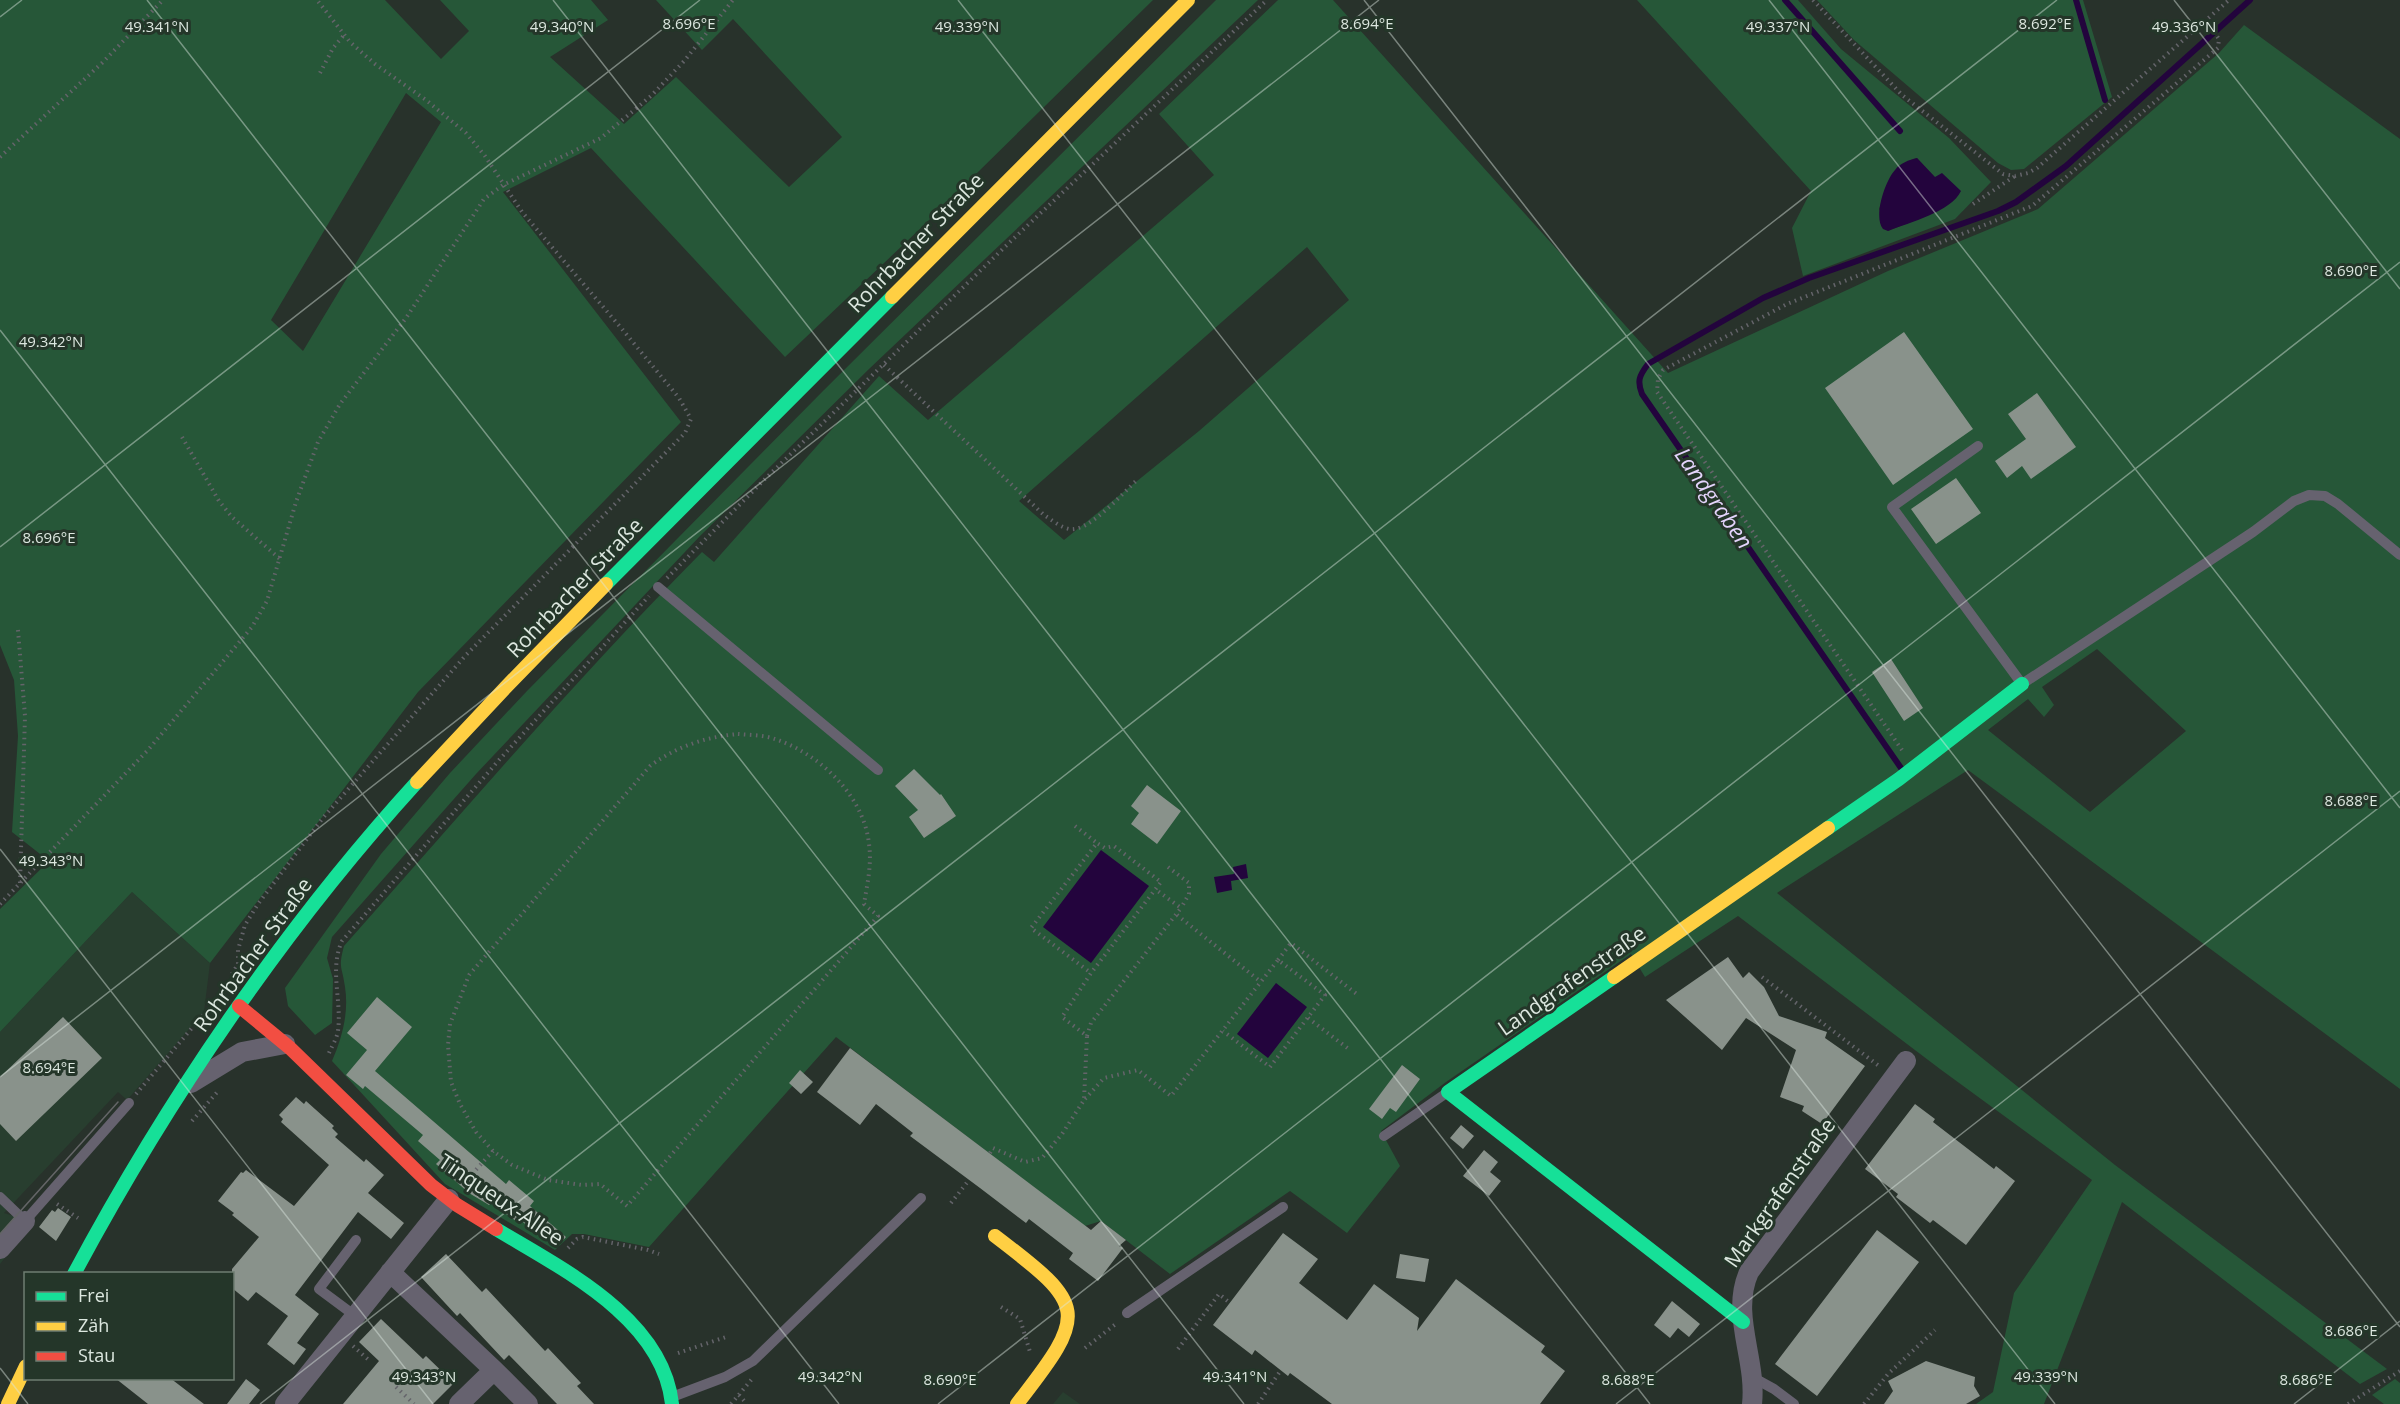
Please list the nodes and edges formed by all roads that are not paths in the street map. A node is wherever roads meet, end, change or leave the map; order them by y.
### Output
1 (1188, 0) edge
2 (1978, 446) dead end
3 (2400, 555) edge
4 (658, 587) road end
5 (2022, 684) junction
6 (878, 770) dead end
7 (239, 1006) junction
8 (285, 1044) junction
9 (1906, 1061) dead end
10 (184, 1088) junction
11 (1448, 1092) junction
12 (129, 1103) road end
13 (1383, 1136) dead end
14 (454, 1194) junction
15 (0, 1197) edge
16 (921, 1198) dead end
17 (1283, 1208) dead end
18 (25, 1221) junction
19 (995, 1236) dead end
20 (356, 1240) dead end
21 (0, 1249) edge
22 (75, 1272) edge
23 (390, 1272) junction
24 (354, 1315) junction
25 (1124, 1317) road end
26 (1743, 1322) junction
27 (24, 1370) edge
28 (494, 1370) junction
29 (1752, 1377) junction
30 (672, 1401) edge
31 (8, 1404) edge
32 (285, 1404) edge
33 (459, 1404) edge
34 (528, 1404) edge
35 (1017, 1404) edge
36 (1752, 1404) edge
37 (1794, 1404) edge

1 - 7 street, Rohrbacher Straße
2 - 5 lane
3 - 5 lane
4 - 6 lane
5 - 11 street, Landgrafenstraße
7 - 8 street, Tinqueux-Allee
7 - 10 street, Rohrbacher Straße
8 - 10 street
8 - 14 street, Tinqueux-Allee
9 - 26 street, Markgrafenstraße
10 - 22 street, Rohrbacher Straße
11 - 13 lane
11 - 26 street
12 - 18 lane
14 - 23 street
14 - 30 street, Tinqueux-Allee
15 - 18 lane
16 - 30 lane
17 - 25 lane
18 - 21 street
19 - 35 street
20 - 24 lane
23 - 24 street
23 - 28 street
24 - 32 street
26 - 29 street, Markgrafenstraße
27 - 31 street
28 - 33 street
28 - 34 street
29 - 36 street, Markgrafenstraße
29 - 37 lane

